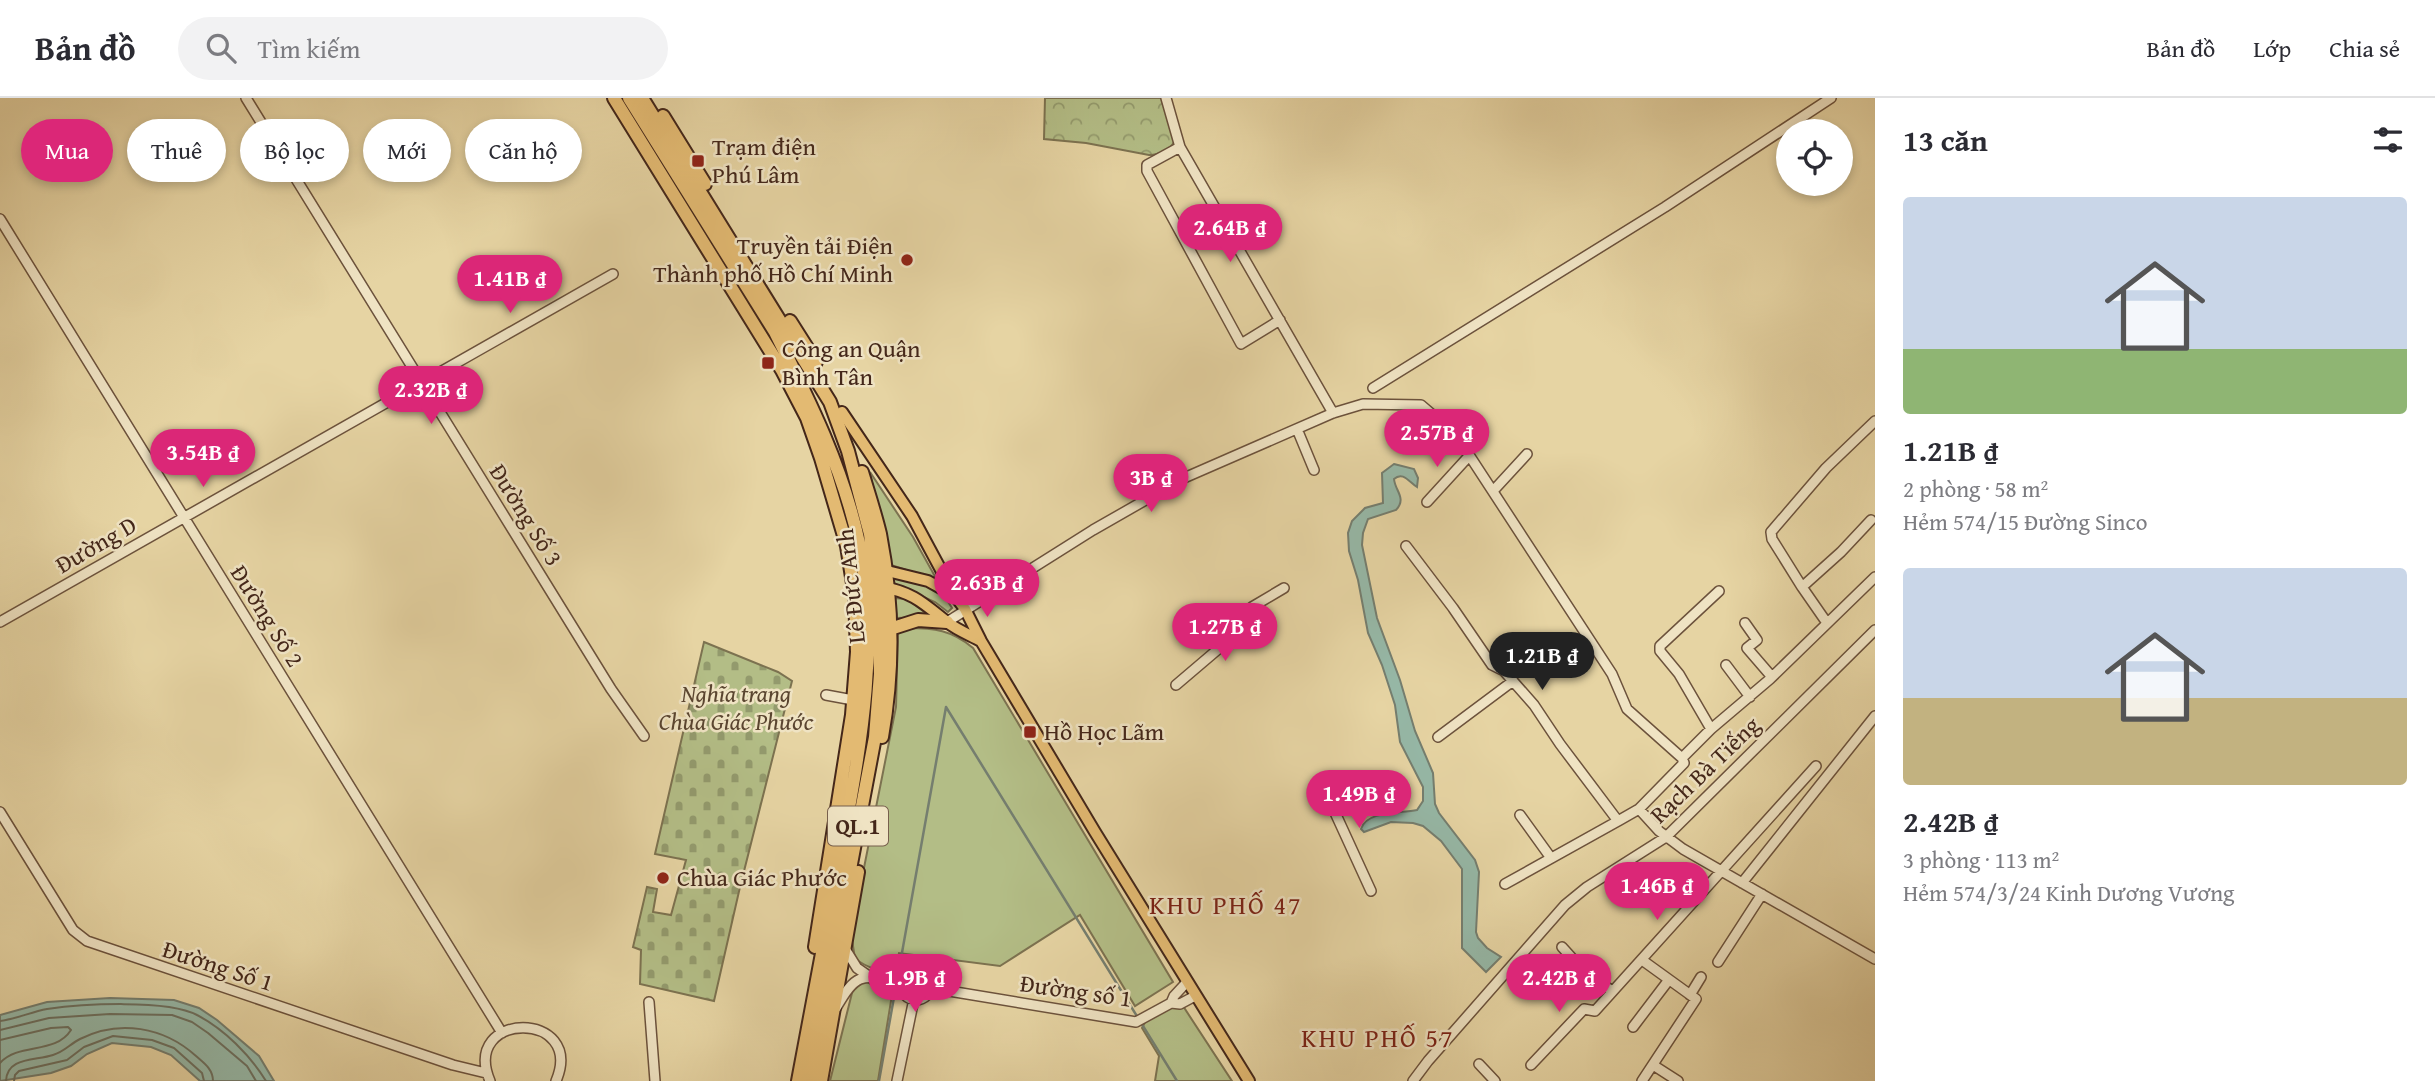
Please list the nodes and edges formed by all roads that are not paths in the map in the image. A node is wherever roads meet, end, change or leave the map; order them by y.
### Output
1 (246, 98) edge
2 (614, 98) edge
3 (629, 98) edge
4 (642, 98) edge
5 (651, 98) edge
6 (1166, 98) edge
7 (1831, 98) edge
8 (1180, 147) junction
9 (0, 219) edge
10 (613, 274) dead end
11 (1280, 320) junction
12 (422, 382) junction
13 (1373, 388) dead end
14 (830, 402) junction
15 (842, 412) junction
16 (1333, 413) junction
17 (1875, 421) edge
18 (1297, 429) junction
19 (1527, 454) dead end
20 (1469, 456) junction
21 (1314, 470) dead end
22 (1493, 491) junction
23 (1427, 502) dead end
24 (183, 518) junction
25 (1871, 520) dead end
26 (1406, 546) dead end
27 (869, 568) junction
28 (1875, 576) edge
29 (871, 584) junction
30 (1802, 587) junction
31 (1284, 588) dead end
32 (1719, 591) dead end
33 (955, 596) junction
34 (1252, 607) dead end
35 (965, 609) junction
36 (1258, 617) dead end
37 (0, 622) edge
38 (947, 622) junction
39 (1745, 623) dead end
40 (1827, 623) junction
41 (1875, 630) edge
42 (886, 631) junction
43 (1875, 637) edge
44 (981, 641) junction
45 (1726, 665) dead end
46 (1772, 677) junction
47 (1513, 681) junction
48 (1176, 685) dead end
49 (826, 695) dead end
50 (1750, 697) junction
51 (853, 700) junction
52 (1875, 716) edge
53 (1712, 729) junction
54 (645, 736) dead end
55 (1438, 737) dead end
56 (1682, 758) junction
57 (1816, 766) dead end
58 (1321, 782) dead end
59 (1639, 809) junction
60 (0, 812) edge
61 (1520, 815) dead end
62 (1618, 821) junction
63 (1668, 838) junction
64 (1551, 858) junction
65 (1722, 872) junction
66 (1742, 883) junction
67 (1505, 884) dead end
68 (1371, 891) dead end
69 (1762, 894) junction
70 (844, 947) junction
71 (1562, 947) dead end
72 (1875, 959) edge
73 (1642, 960) junction
74 (1718, 962) dead end
75 (870, 976) junction
76 (1701, 976) dead end
77 (1668, 981) junction
78 (902, 982) junction
79 (1187, 982) junction
80 (931, 988) junction
81 (1612, 991) junction
82 (1195, 996) junction
83 (1693, 997) junction
84 (914, 999) junction
85 (649, 1002) dead end
86 (1171, 1003) junction
87 (834, 1012) junction
88 (810, 1016) junction
89 (1633, 1027) dead end
90 (502, 1033) junction
91 (1479, 1064) dead end
92 (1531, 1065) dead end
93 (1653, 1065) junction
94 (488, 1077) edge
95 (556, 1081) edge
96 (654, 1081) edge
97 (798, 1081) edge
98 (810, 1081) edge
99 (821, 1081) edge
100 (897, 1081) edge
101 (1249, 1081) edge
102 (1413, 1081) edge
103 (1419, 1081) edge
104 (1495, 1081) edge
105 (1642, 1081) edge
106 (1678, 1081) edge

1 - 12 street, Đường Số 3
2 - 27 highway, Lê Đức Anh / QL.1
3 - 27 highway, Lê Đức Anh / QL.1
4 - 14 highway, Lê Đức Anh / QL.1
5 - 15 highway, Lê Đức Anh / QL.1
6 - 8 street
7 - 13 street
8 - 11 street
8 - 11 street
9 - 24 street, Đường Số 2
10 - 12 street, Đường D
11 - 16 street
12 - 24 street, Đường D
12 - 54 street, Đường Số 3
14 - 15 highway
14 - 27 highway, Lê Đức Anh / QL.1
15 - 27 highway, Lê Đức Anh / QL.1
15 - 33 main road
16 - 18 street
16 - 20 street
17 - 30 street
18 - 21 street
18 - 35 street
19 - 22 street
20 - 22 street
20 - 23 street
22 - 56 street
24 - 37 street, Đường D
24 - 90 street, Đường Số 2
25 - 30 street
26 - 47 street
27 - 29 highway, Lê Đức Anh / QL.1
27 - 29 highway, Lê Đức Anh / QL.1
27 - 33 main road
28 - 40 street
29 - 38 main road
29 - 42 highway, Lê Đức Anh / QL.1
29 - 51 highway, Lê Đức Anh / QL.1
29 - 88 highway, Lê Đức Anh / QL.1
30 - 40 street
31 - 34 street
32 - 53 street
33 - 35 main road
35 - 38 street
35 - 44 main road
36 - 48 street
38 - 42 highway
38 - 44 main road
39 - 46 street
40 - 46 street
41 - 63 street, Rạch Bà Tiếng
42 - 70 highway, Lê Đức Anh / QL.1
42 - 98 highway, Lê Đức Anh / QL.1
43 - 63 street, Rạch Bà Tiếng
44 - 79 main road
45 - 50 street
46 - 50 street
47 - 55 street
47 - 62 street
49 - 51 street
50 - 53 street
51 - 88 highway, Lê Đức Anh / QL.1
52 - 66 street
53 - 56 street
56 - 59 street
57 - 65 street
58 - 68 street
59 - 62 street
59 - 63 street
60 - 94 street, Đường Số 1
61 - 64 street
62 - 64 street
63 - 65 street
63 - 102 street, Rạch Bà Tiếng
63 - 103 street, Rạch Bà Tiếng
64 - 67 street
65 - 66 street
65 - 73 street
66 - 69 street
69 - 72 street
69 - 74 street
70 - 75 street
70 - 87 highway, Lê Đức Anh / QL.1
71 - 81 street
73 - 77 street
73 - 81 street
75 - 78 street
75 - 87 street
76 - 83 street
77 - 83 street
77 - 89 street
78 - 80 street
78 - 84 street
79 - 82 main road
79 - 86 street, Đường số 1
80 - 84 street
80 - 86 street, Đường số 1
81 - 92 street
82 - 86 street, Đường số 1
82 - 101 main road
83 - 93 street
84 - 100 street
85 - 96 street
87 - 99 highway, Lê Đức Anh / QL.1
88 - 97 highway, Lê Đức Anh / QL.1
90 - 94 street
90 - 95 street
91 - 104 street
93 - 105 street
93 - 106 street

